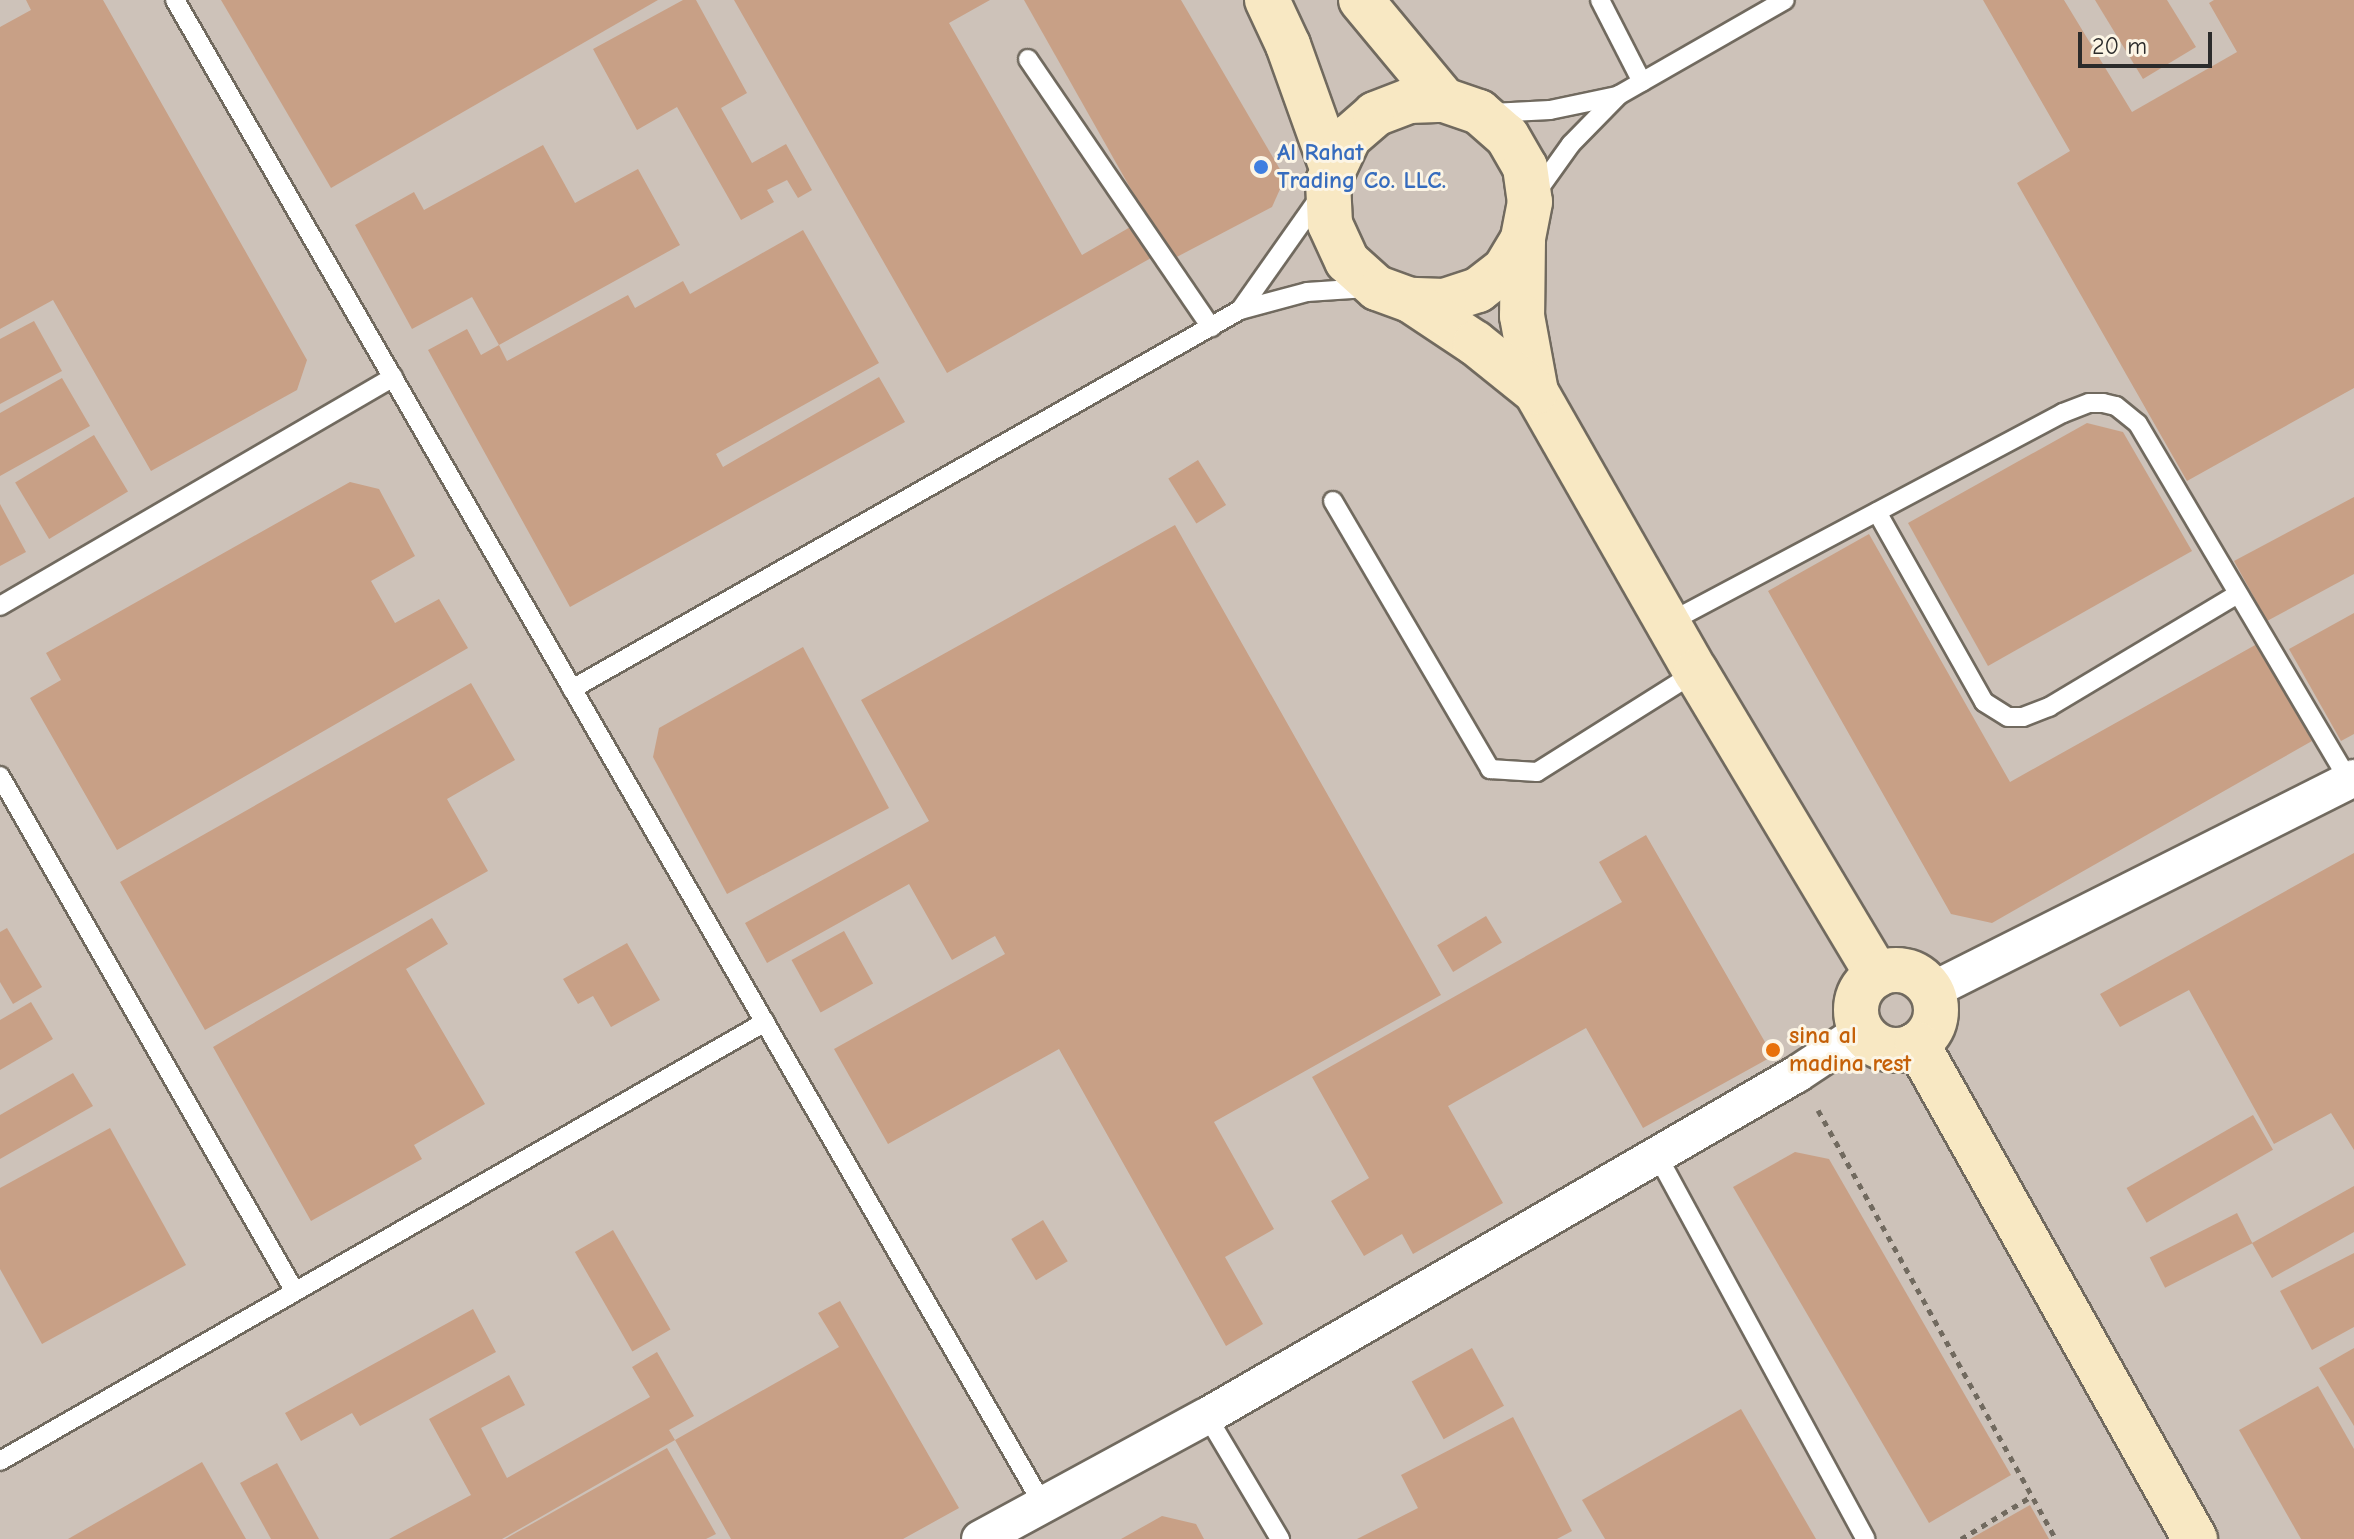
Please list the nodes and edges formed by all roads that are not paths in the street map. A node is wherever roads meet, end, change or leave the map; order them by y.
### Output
1 (175, 0) edge
2 (1267, 0) edge
3 (1361, 0) edge
4 (1600, 0) edge
5 (1785, 0) edge
6 (1028, 59) dead end
7 (1642, 82) junction
8 (1619, 95) junction
9 (1462, 106) junction
10 (1330, 175) junction
11 (1527, 220) junction
12 (1393, 294) junction
13 (1240, 310) junction
14 (1211, 327) junction
15 (393, 377) junction
16 (1536, 392) junction
17 (1333, 501) dead end
18 (1877, 512) junction
19 (2238, 594) junction
20 (0, 606) edge
21 (1668, 624) junction
22 (1696, 672) junction
23 (572, 689) junction
24 (0, 776) edge
25 (2351, 779) edge
26 (1877, 975) junction
27 (1931, 991) junction
28 (765, 1022) junction
29 (1862, 1031) junction
30 (1917, 1044) junction
31 (1656, 1153) junction
32 (295, 1292) junction
33 (1207, 1416) junction
34 (0, 1461) edge
35 (1042, 1503) junction
36 (980, 1539) edge
37 (1280, 1539) edge
38 (1866, 1539) edge
39 (2195, 1539) edge

1 - 15 lane
2 - 10 street
3 - 9 street
4 - 7 lane
5 - 7 lane
6 - 14 lane
7 - 8 lane
8 - 9 lane
8 - 11 lane
9 - 10 street
9 - 11 street
10 - 12 street
10 - 13 lane
11 - 12 street
11 - 16 street
12 - 13 lane
12 - 16 street
13 - 14 lane
14 - 23 lane
15 - 20 lane
15 - 23 lane
16 - 21 street
17 - 22 lane
18 - 19 lane
18 - 19 lane
18 - 21 lane
19 - 25 lane
21 - 22 street
22 - 26 street
23 - 28 lane
24 - 32 lane
25 - 27 street
26 - 27 street
26 - 29 street
27 - 30 street
28 - 32 lane
28 - 35 lane
29 - 30 street
29 - 31 street
30 - 39 street
31 - 33 street
31 - 38 lane
32 - 34 lane
33 - 35 street
33 - 37 lane
35 - 36 street

